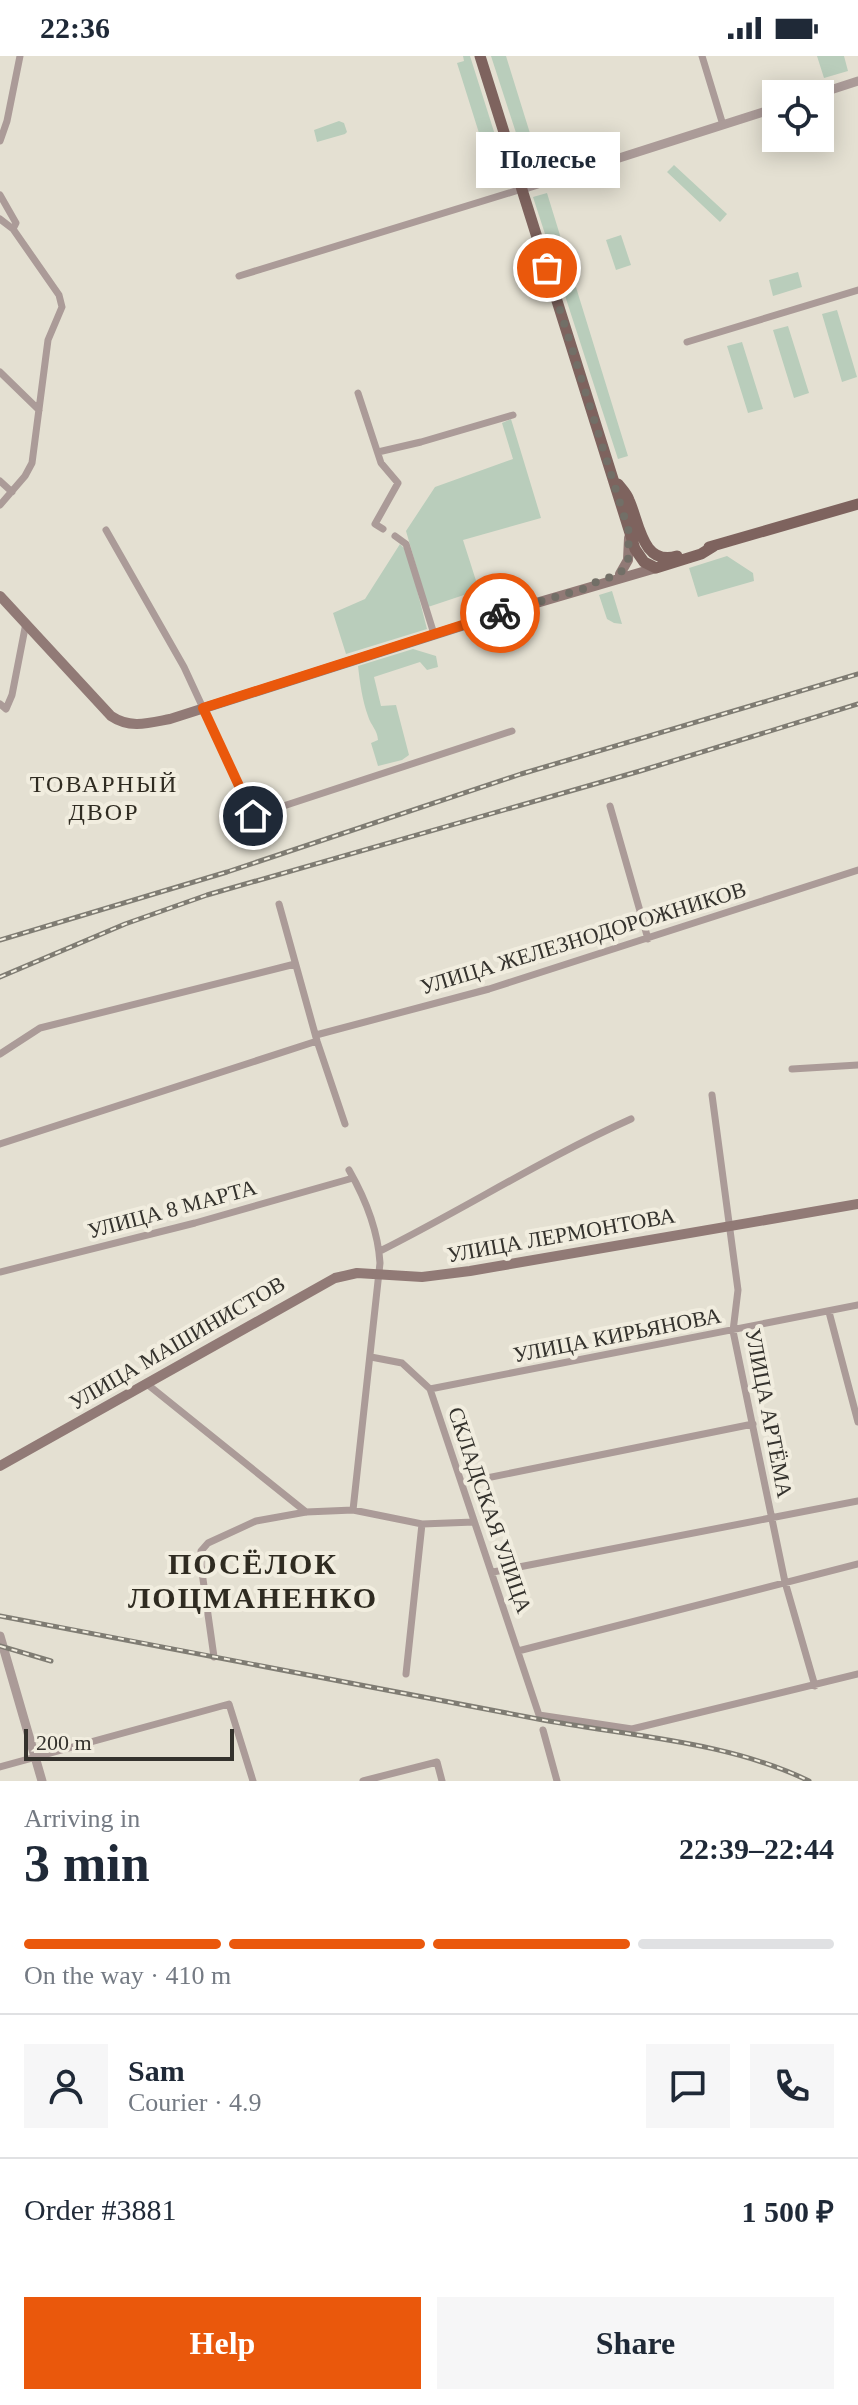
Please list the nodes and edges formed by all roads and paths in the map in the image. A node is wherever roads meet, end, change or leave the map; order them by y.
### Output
1 (20, 56) edge
2 (480, 56) edge
3 (702, 56) edge
4 (858, 81) edge
5 (834, 89) edge
6 (762, 112) edge
7 (723, 125) junction
8 (0, 141) edge
9 (522, 189) junction
10 (0, 195) edge
11 (0, 219) edge
12 (13, 229) junction
13 (239, 276) dead end
14 (858, 290) edge
15 (687, 342) dead end
16 (0, 372) edge
17 (358, 393) dead end
18 (39, 410) junction
19 (513, 415) dead end
20 (378, 452) junction
21 (612, 477) junction
22 (0, 481) edge
23 (12, 492) junction
24 (858, 504) edge
25 (0, 505) edge
26 (383, 529) dead end
27 (106, 530) dead end
28 (629, 532) junction
29 (395, 536) dead end
30 (643, 541) junction
31 (714, 546) junction
32 (670, 558) junction
33 (647, 565) junction
34 (624, 576) junction
35 (0, 596) edge
36 (26, 623) junction
37 (434, 634) junction
38 (3, 706) edge
39 (203, 708) junction
40 (512, 731) dead end
41 (610, 806) dead end
42 (858, 870) edge
43 (279, 904) dead end
44 (648, 939) junction
45 (295, 964) junction
46 (316, 1038) junction
47 (0, 1054) edge
48 (858, 1065) edge
49 (792, 1069) dead end
50 (712, 1095) dead end
51 (631, 1119) dead end
52 (345, 1124) dead end
53 (0, 1144) edge
54 (858, 1204) edge
55 (731, 1226) junction
56 (380, 1251) junction
57 (0, 1272) edge
58 (378, 1274) junction
59 (858, 1305) edge
60 (829, 1312) junction
61 (733, 1331) junction
62 (371, 1357) junction
63 (147, 1384) junction
64 (430, 1389) junction
65 (858, 1422) edge
66 (753, 1424) junction
67 (0, 1466) edge
68 (462, 1483) junction
69 (858, 1501) edge
70 (353, 1510) junction
71 (306, 1512) junction
72 (771, 1518) junction
73 (474, 1522) junction
74 (422, 1524) junction
75 (858, 1564) edge
76 (493, 1572) junction
77 (785, 1582) junction
78 (0, 1636) edge
79 (518, 1651) junction
80 (214, 1657) dead end
81 (406, 1674) dead end
82 (858, 1674) edge
83 (815, 1686) junction
84 (543, 1730) dead end
85 (35, 1757) junction
86 (0, 1767) edge
87 (42, 1781) edge
88 (253, 1781) edge
89 (363, 1781) edge
90 (442, 1781) edge
91 (557, 1781) edge

1 - 8 street
2 - 9 main road
3 - 7 street
4 - 5 street
6 - 7 street
7 - 9 street
9 - 13 street
9 - 21 main road
10 - 12 street
11 - 12 street
12 - 18 street
14 - 15 street
16 - 18 street
17 - 20 street
18 - 23 street
19 - 20 street
20 - 26 street
21 - 28 main road
21 - 30 main road
22 - 23 street
23 - 25 street
24 - 31 main road
27 - 39 street
28 - 33 main road
28 - 34 main road
29 - 37 street
30 - 32 main road
30 - 33 main road
31 - 32 main road
31 - 33 main road
32 - 33 main road
33 - 34 main road
34 - 37 main road
35 - 36 main road
36 - 38 street
36 - 39 main road
37 - 39 main road
39 - 40 street
41 - 44 street
42 - 44 street, УЛИЦА ЖЕЛЕЗНОДОРОЖНИКОВ
43 - 45 street
44 - 46 street, УЛИЦА ЖЕЛЕЗНОДОРОЖНИКОВ
45 - 46 street
45 - 47 street
46 - 52 street
46 - 53 street, УЛИЦА ЖЕЛЕЗНОДОРОЖНИКОВ
48 - 49 street
50 - 55 street, УЛИЦА АРТЁМА
51 - 56 street
54 - 55 main road, УЛИЦА ЛЕРМОНТОВА
55 - 58 main road, УЛИЦА ЛЕРМОНТОВА
55 - 61 street, УЛИЦА АРТЁМА
56 - 57 street, УЛИЦА 8 МАРТА
56 - 58 street
58 - 62 street
58 - 63 main road, УЛИЦА МАШИНИСТОВ
59 - 60 street, УЛИЦА КИРЬЯНОВА
60 - 61 street, УЛИЦА КИРЬЯНОВА
60 - 65 street
61 - 64 street, УЛИЦА КИРЬЯНОВА
61 - 66 street, УЛИЦА АРТЁМА
62 - 64 street, СКЛАДСКАЯ УЛИЦА
62 - 70 street
63 - 67 main road, УЛИЦА МАШИНИСТОВ
63 - 71 street
64 - 68 street, СКЛАДСКАЯ УЛИЦА
66 - 68 street
66 - 72 street, УЛИЦА АРТЁМА
68 - 73 street, СКЛАДСКАЯ УЛИЦА
69 - 72 street
70 - 71 street
70 - 74 street
71 - 80 street
72 - 76 street
72 - 77 street, УЛИЦА АРТЁМА
73 - 74 street
73 - 76 street, СКЛАДСКАЯ УЛИЦА
74 - 81 street
75 - 77 street
76 - 79 street, СКЛАДСКАЯ УЛИЦА
77 - 79 street
77 - 83 street, УЛИЦА АРТЁМА
78 - 85 street
79 - 83 street, СКЛАДСКАЯ УЛИЦА
82 - 83 street
84 - 91 street
85 - 86 street
85 - 87 street
85 - 88 street
89 - 90 street

